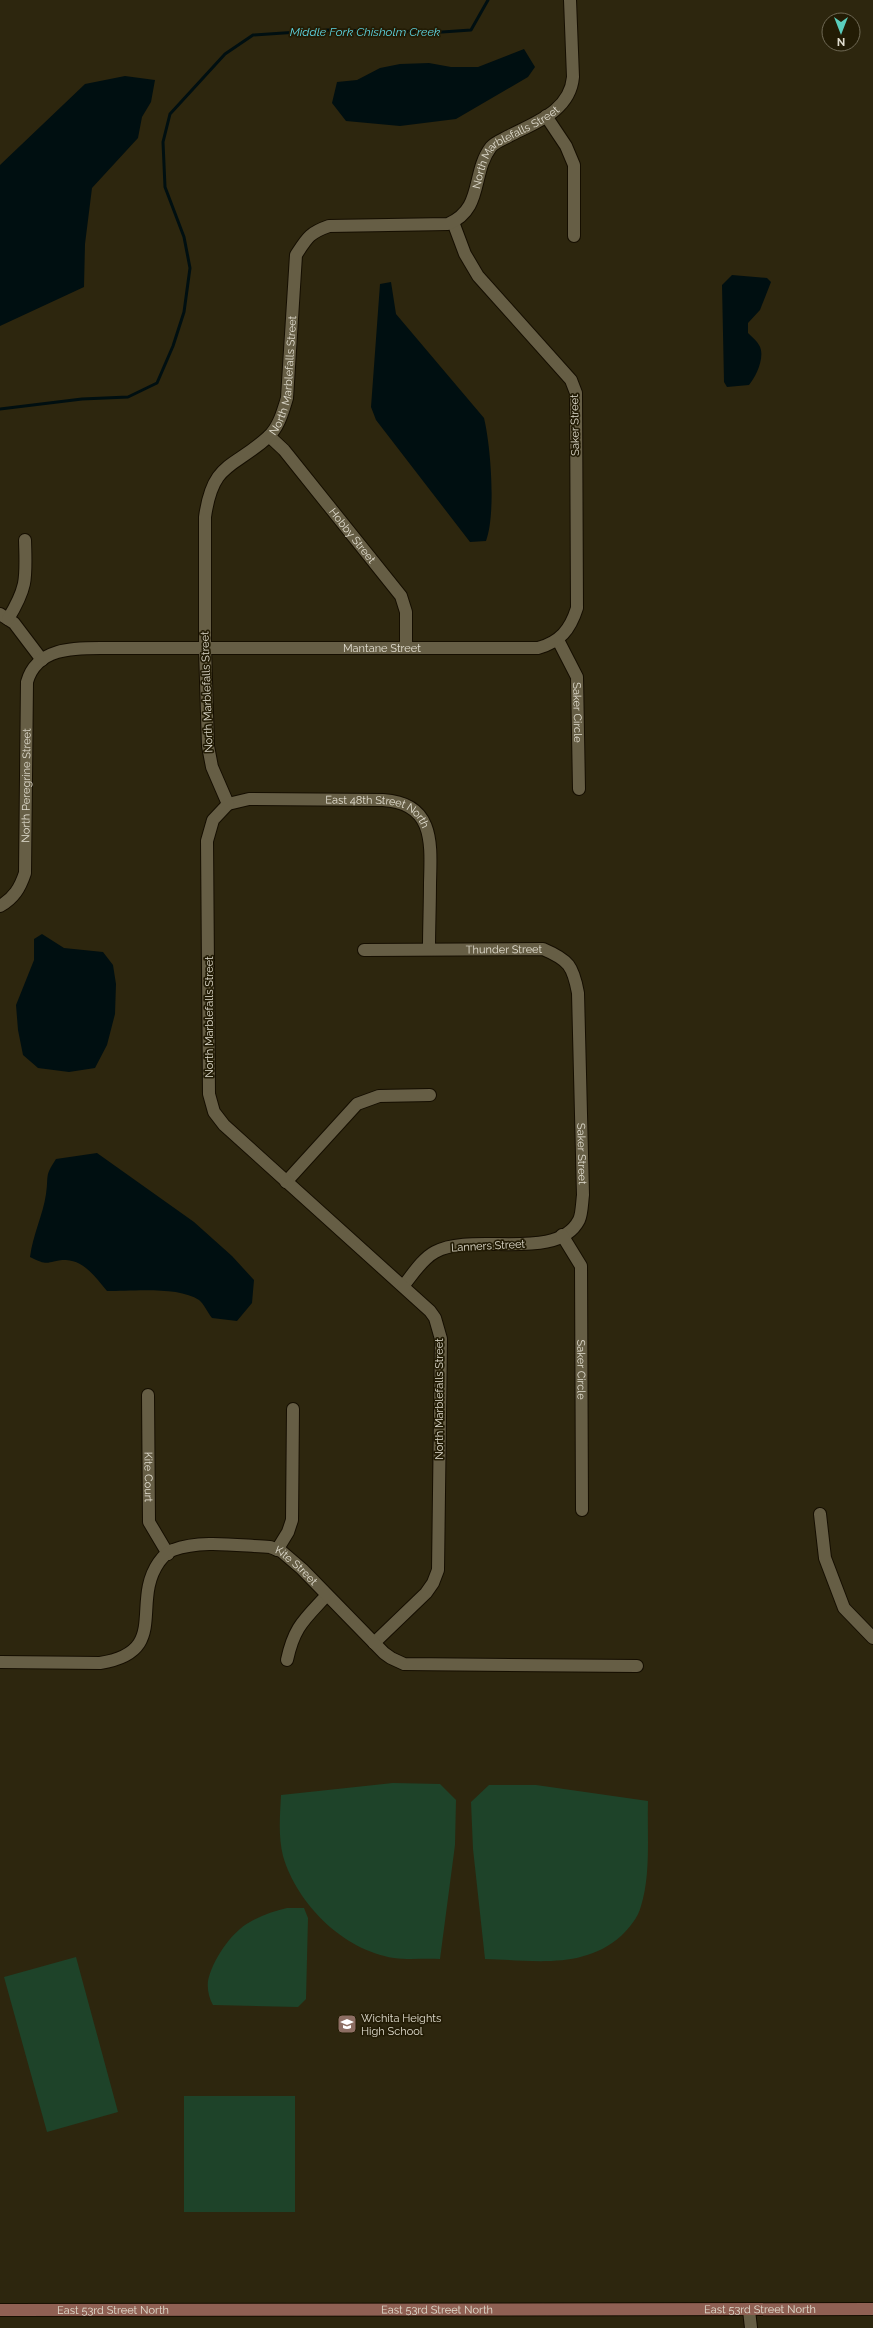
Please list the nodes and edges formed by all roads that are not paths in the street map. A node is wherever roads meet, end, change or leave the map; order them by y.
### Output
1 (570, 0) edge
2 (546, 116) junction
3 (453, 222) junction
4 (574, 236) dead end
5 (269, 436) junction
6 (25, 540) dead end
7 (4, 617) edge
8 (558, 640) junction
9 (205, 648) junction
10 (406, 648) junction
11 (42, 660) junction
12 (579, 789) dead end
13 (228, 804) junction
14 (0, 906) edge
15 (429, 948) junction
16 (364, 950) dead end
17 (580, 1064) joint
18 (430, 1095) dead end
19 (286, 1182) junction
20 (562, 1235) junction
21 (404, 1285) junction
22 (148, 1395) dead end
23 (293, 1409) dead end
24 (582, 1510) dead end
25 (820, 1514) dead end
26 (277, 1550) junction
27 (168, 1554) junction
28 (326, 1596) junction
29 (873, 1638) edge
30 (374, 1643) junction
31 (287, 1660) dead end
32 (0, 1662) edge
33 (637, 1666) dead end
34 (873, 2309) edge
35 (0, 2310) edge
36 (748, 2310) junction
37 (751, 2328) edge

1 - 2 street, North Marblefalls Street
2 - 3 street, North Marblefalls Street
2 - 4 street
3 - 5 street, North Marblefalls Street
3 - 8 street, Saker Street
5 - 9 street, North Marblefalls Street
5 - 10 street, Hobby Street
6 - 7 street
7 - 11 street
8 - 10 street, Mantane Street
8 - 12 street, Saker Circle
9 - 10 street, Mantane Street
9 - 11 street, Mantane Street
9 - 13 street, North Marblefalls Street
11 - 14 street, North Peregrine Street
13 - 15 street, East 48th Street North
13 - 19 street, North Marblefalls Street
15 - 16 street, Thunder Street
15 - 17 street, Thunder Street
17 - 20 street, Saker Street
18 - 19 street
19 - 21 street, North Marblefalls Street
20 - 21 street, Lanners Street
20 - 24 street, Saker Circle
21 - 30 street, North Marblefalls Street
22 - 27 street, Kite Court
23 - 26 street
25 - 29 street
26 - 27 street, Kite Street
26 - 28 street, Kite Street
27 - 32 street
28 - 30 street, Kite Street
28 - 31 street
30 - 33 street, Kite Street
34 - 36 main road, East 53rd Street North
35 - 36 main road, East 53rd Street North
36 - 37 street

